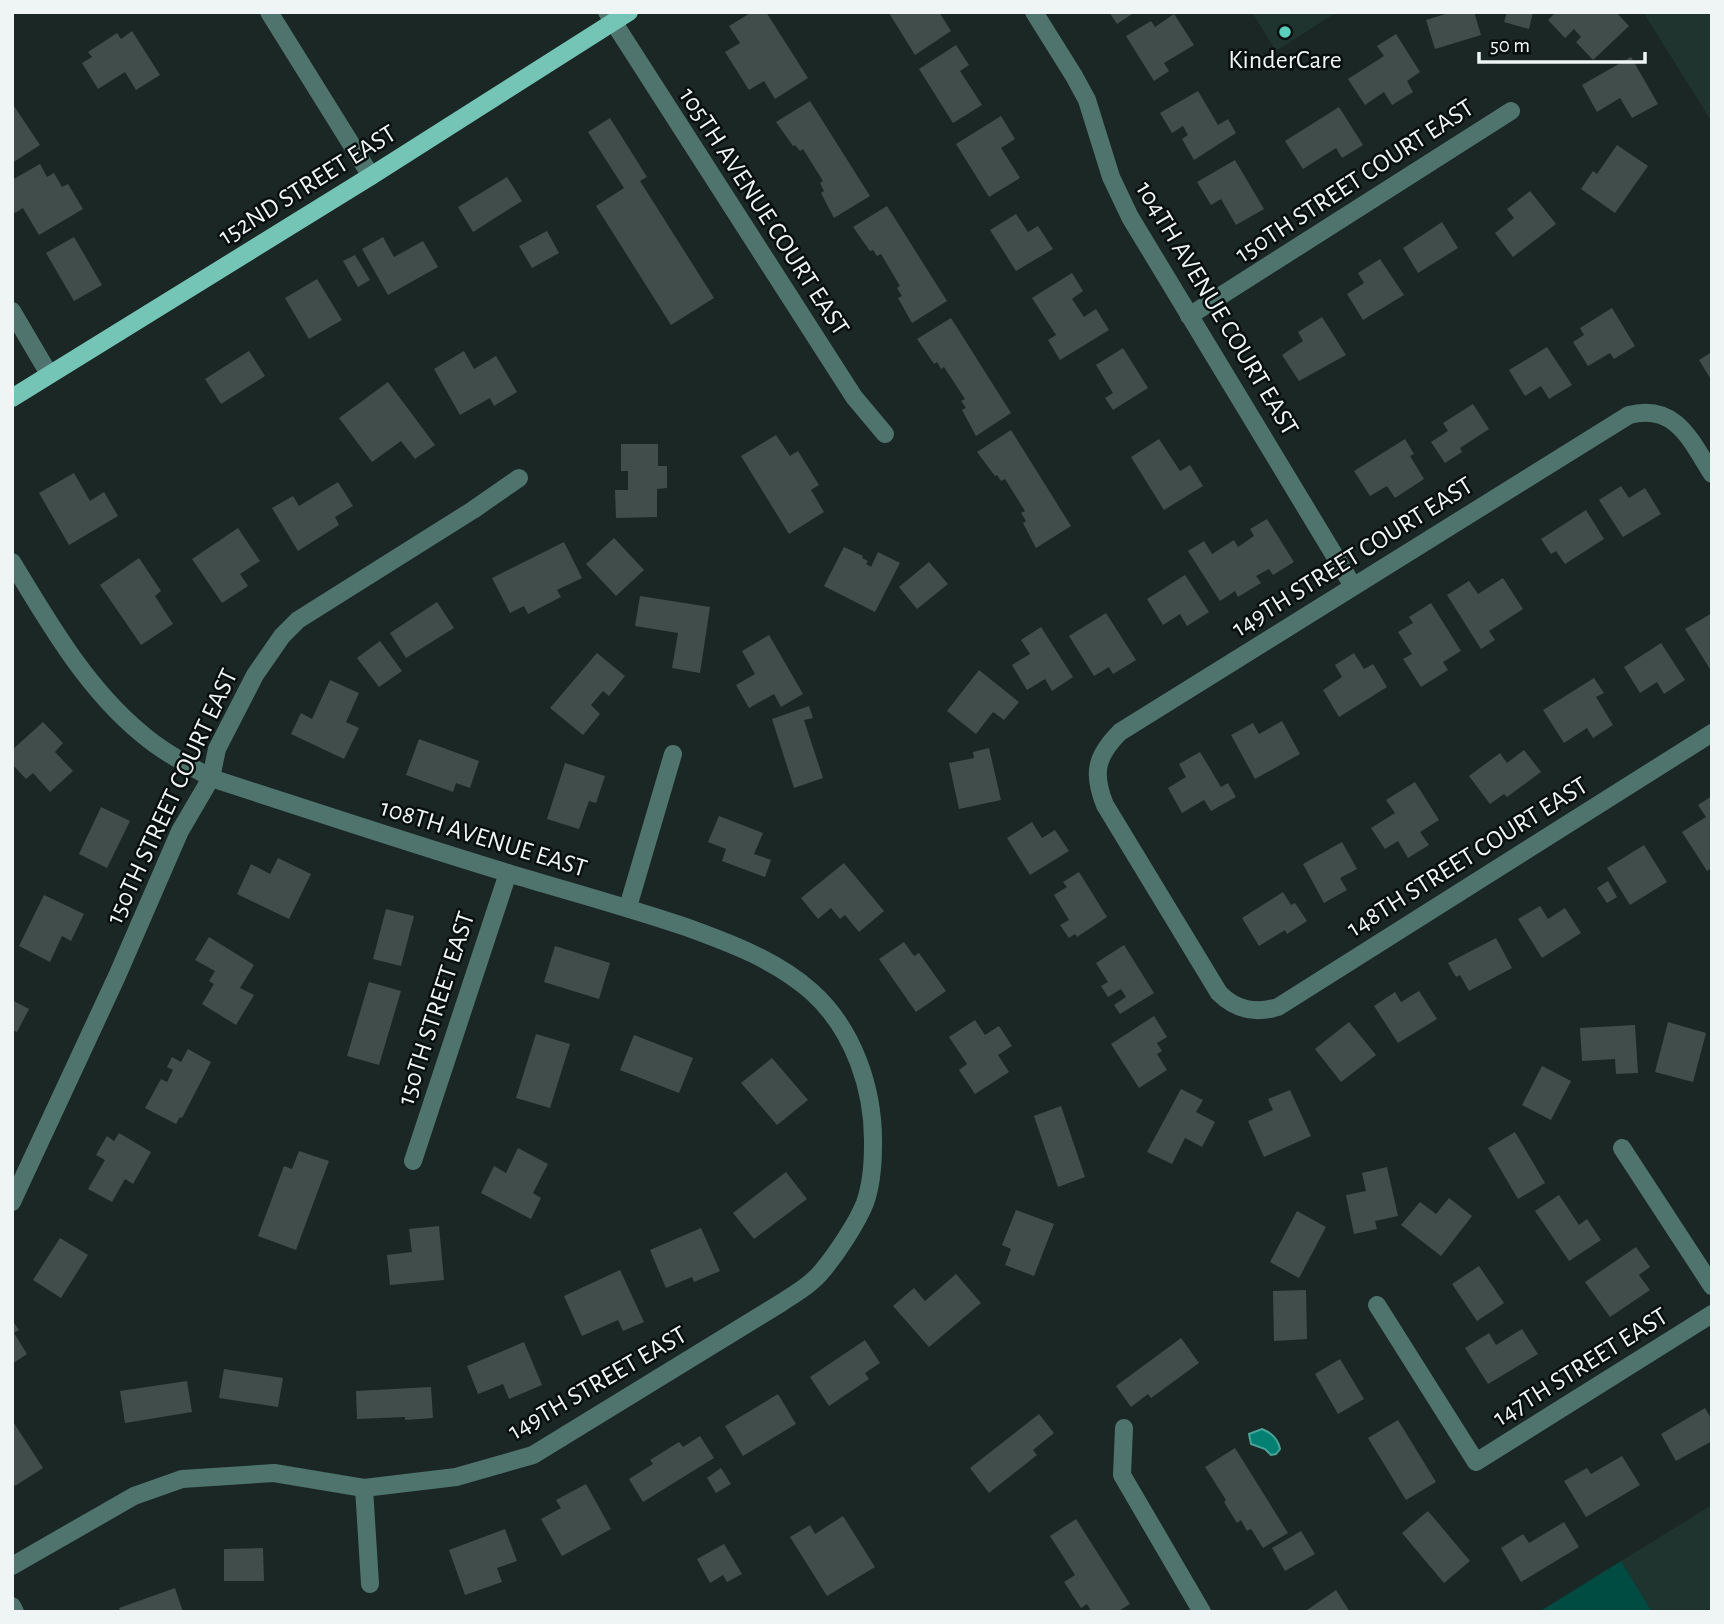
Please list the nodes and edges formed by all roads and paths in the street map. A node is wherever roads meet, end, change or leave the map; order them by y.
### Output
1 (269, 12) edge
2 (629, 12) edge
3 (1034, 12) edge
4 (610, 17) edge
5 (1511, 111) dead end
6 (371, 176) junction
7 (12, 311) edge
8 (1189, 316) junction
9 (49, 374) junction
10 (12, 398) edge
11 (885, 434) dead end
12 (1712, 474) edge
13 (519, 478) dead end
14 (12, 562) edge
15 (1353, 586) junction
16 (1712, 733) edge
17 (673, 754) dead end
18 (211, 778) junction
19 (508, 873) junction
20 (628, 907) junction
21 (1246, 1010) joint
22 (1622, 1148) dead end
23 (413, 1161) dead end
24 (868, 1190) joint
25 (12, 1202) edge
26 (1712, 1286) edge
27 (1377, 1305) dead end
28 (1712, 1314) edge
29 (1124, 1428) dead end
30 (364, 1488) junction
31 (12, 1566) edge
32 (370, 1584) dead end
33 (12, 1606) edge
34 (15, 1612) edge
35 (1202, 1612) edge

1 - 6 street
2 - 4 main road, 152ND STREET EAST
3 - 8 street, 104TH AVENUE COURT EAST
4 - 6 main road, 152ND STREET EAST
4 - 11 street, 105TH AVENUE COURT EAST
5 - 8 street, 150TH STREET COURT EAST
6 - 9 main road, 152ND STREET EAST
7 - 9 street
8 - 15 street, 104TH AVENUE COURT EAST
9 - 10 main road, 152ND STREET EAST
12 - 15 street, 149TH STREET COURT EAST
13 - 18 street, 150TH STREET COURT EAST
14 - 18 street, 108TH AVENUE EAST
15 - 21 street, 149TH STREET COURT EAST
16 - 21 street, 148TH STREET COURT EAST
17 - 20 street
18 - 19 street, 108TH AVENUE EAST
18 - 25 street, 150TH STREET COURT EAST
19 - 20 street, 108TH AVENUE EAST
19 - 23 street, 150TH STREET EAST
20 - 24 street, 108TH AVENUE EAST
22 - 26 street
24 - 30 street, 149TH STREET EAST
27 - 28 street, 147TH STREET EAST
29 - 35 street
30 - 31 street, 149TH STREET EAST
30 - 32 street
33 - 34 street

